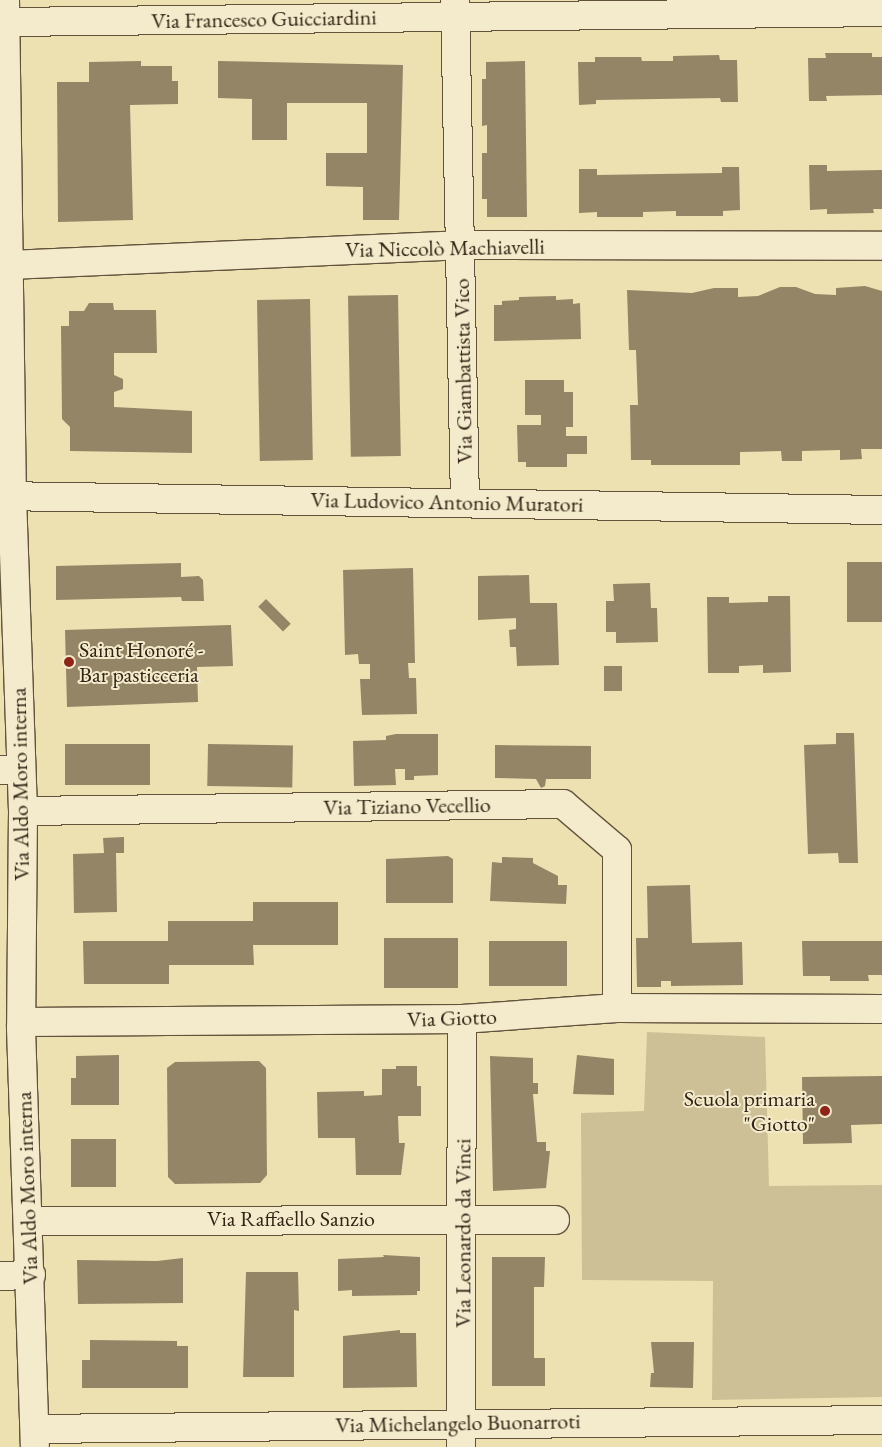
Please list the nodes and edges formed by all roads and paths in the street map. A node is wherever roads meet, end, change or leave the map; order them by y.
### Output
1 (455, 8) edge
2 (6, 11) edge
3 (882, 12) edge
4 (460, 245) junction
5 (882, 246) edge
6 (9, 265) junction
7 (6, 496) edge
8 (465, 502) junction
9 (882, 510) edge
10 (10, 770) edge
11 (23, 811) junction
12 (617, 1008) junction
13 (882, 1009) edge
14 (462, 1019) junction
15 (15, 1026) edge
16 (464, 1218) junction
17 (555, 1220) dead end
18 (28, 1221) junction
19 (31, 1275) junction
20 (0, 1276) edge
21 (882, 1420) edge
22 (462, 1435) edge
23 (34, 1438) edge

1 - 2 street, Via Francesco Guicciardini
1 - 3 street, Via Francesco Guicciardini
1 - 4 street, Via Giambattista Vico
2 - 6 street, Via Aldo Moro interna
4 - 5 street, Via Niccolò Machiavelli
4 - 6 street, Via Niccolò Machiavelli
4 - 8 street, Via Giambattista Vico
6 - 7 street, Via Aldo Moro interna
7 - 8 street, Via Ludovico Antonio Muratori
7 - 10 street, Via Aldo Moro interna
8 - 9 street, Via Ludovico Antonio Muratori
10 - 11 street, Via Aldo Moro interna
11 - 12 street, Via Tiziano Vecellio
11 - 15 street, Via Aldo Moro interna
12 - 13 street, Via Giotto
12 - 14 street, Via Giotto
14 - 15 street, Via Giotto
14 - 16 street, Via Leonardo da Vinci
15 - 18 street, Via Aldo Moro interna
16 - 17 street, Via Raffaello Sanzio
16 - 18 street, Via Raffaello Sanzio
16 - 22 street, Via Leonardo da Vinci
18 - 19 street, Via Aldo Moro interna
19 - 20 street
19 - 23 street, Via Aldo Moro interna
21 - 22 street, Via Michelangelo Buonarroti
22 - 23 street, Via Michelangelo Buonarroti

